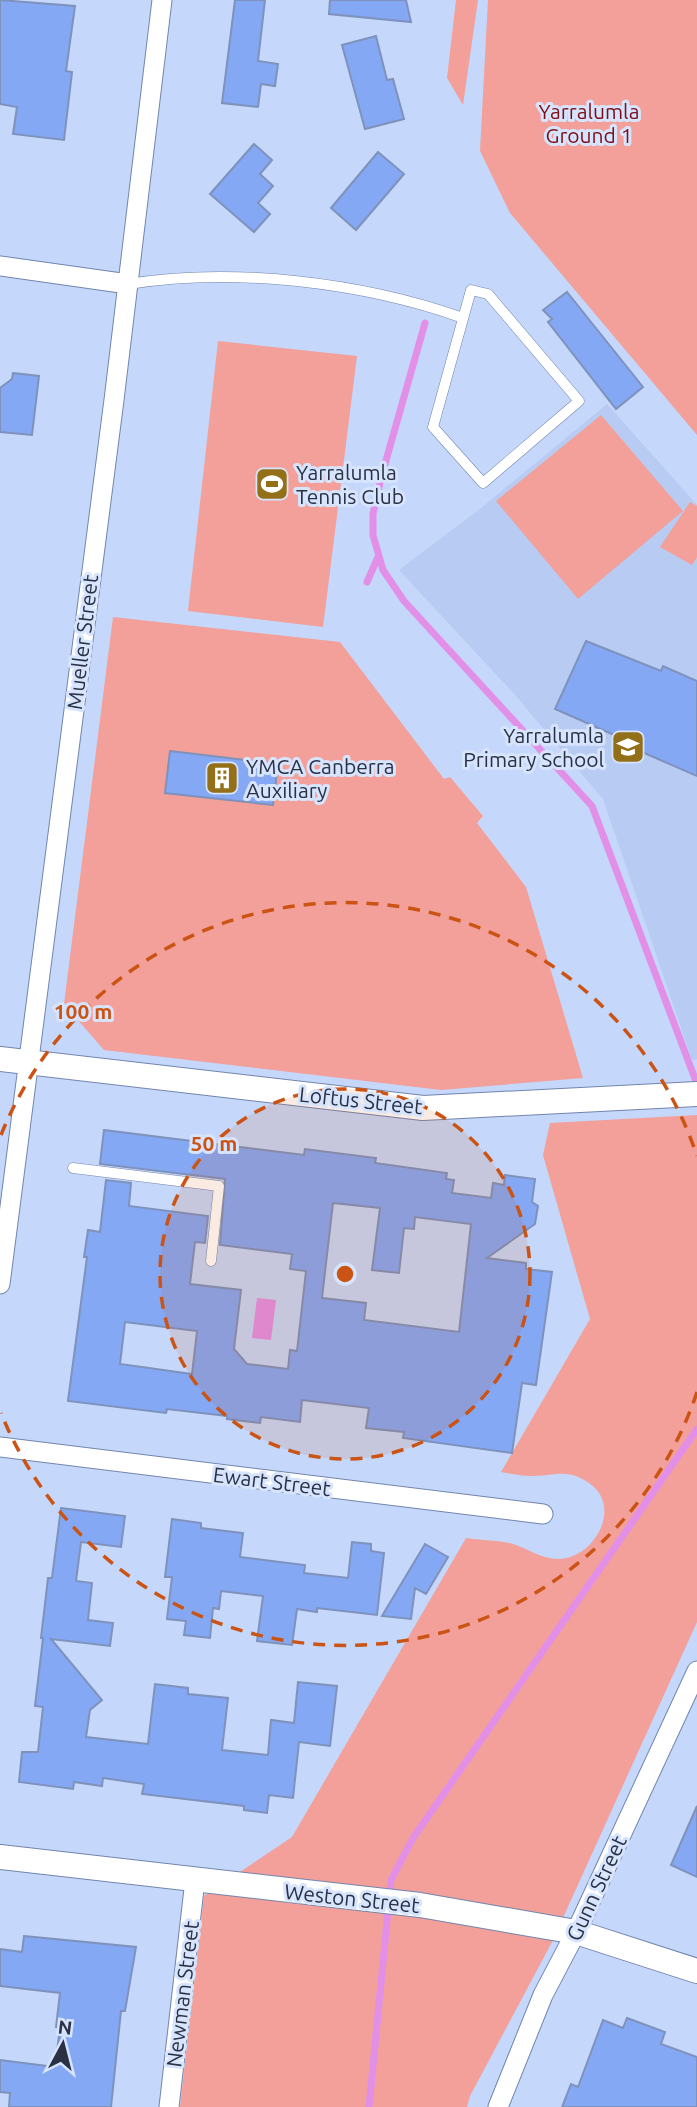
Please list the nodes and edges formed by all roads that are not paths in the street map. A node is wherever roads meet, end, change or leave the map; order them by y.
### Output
1 (162, 0) edge
2 (0, 265) edge
3 (128, 284) junction
4 (463, 318) junction
5 (0, 1059) edge
6 (27, 1062) junction
7 (689, 1095) edge
8 (73, 1168) dead end
9 (211, 1261) dead end
10 (0, 1284) edge
11 (0, 1447) edge
12 (543, 1514) dead end
13 (697, 1671) edge
14 (0, 1857) edge
15 (195, 1880) junction
16 (576, 1932) junction
17 (697, 1971) edge
18 (169, 2107) edge
19 (498, 2107) edge

1 - 3 street, Mueller Street
2 - 3 street
3 - 4 lane
3 - 6 street, Mueller Street
4 - 4 lane
5 - 6 street, Loftus Street
6 - 7 street, Loftus Street
6 - 10 street, Mueller Street
8 - 9 lane
11 - 12 street, Ewart Street
13 - 16 street, Gunn Street
14 - 15 street, Weston Street
15 - 16 street, Weston Street
15 - 18 street, Newman Street
16 - 17 street, Weston Street
16 - 19 street, Gunn Street

